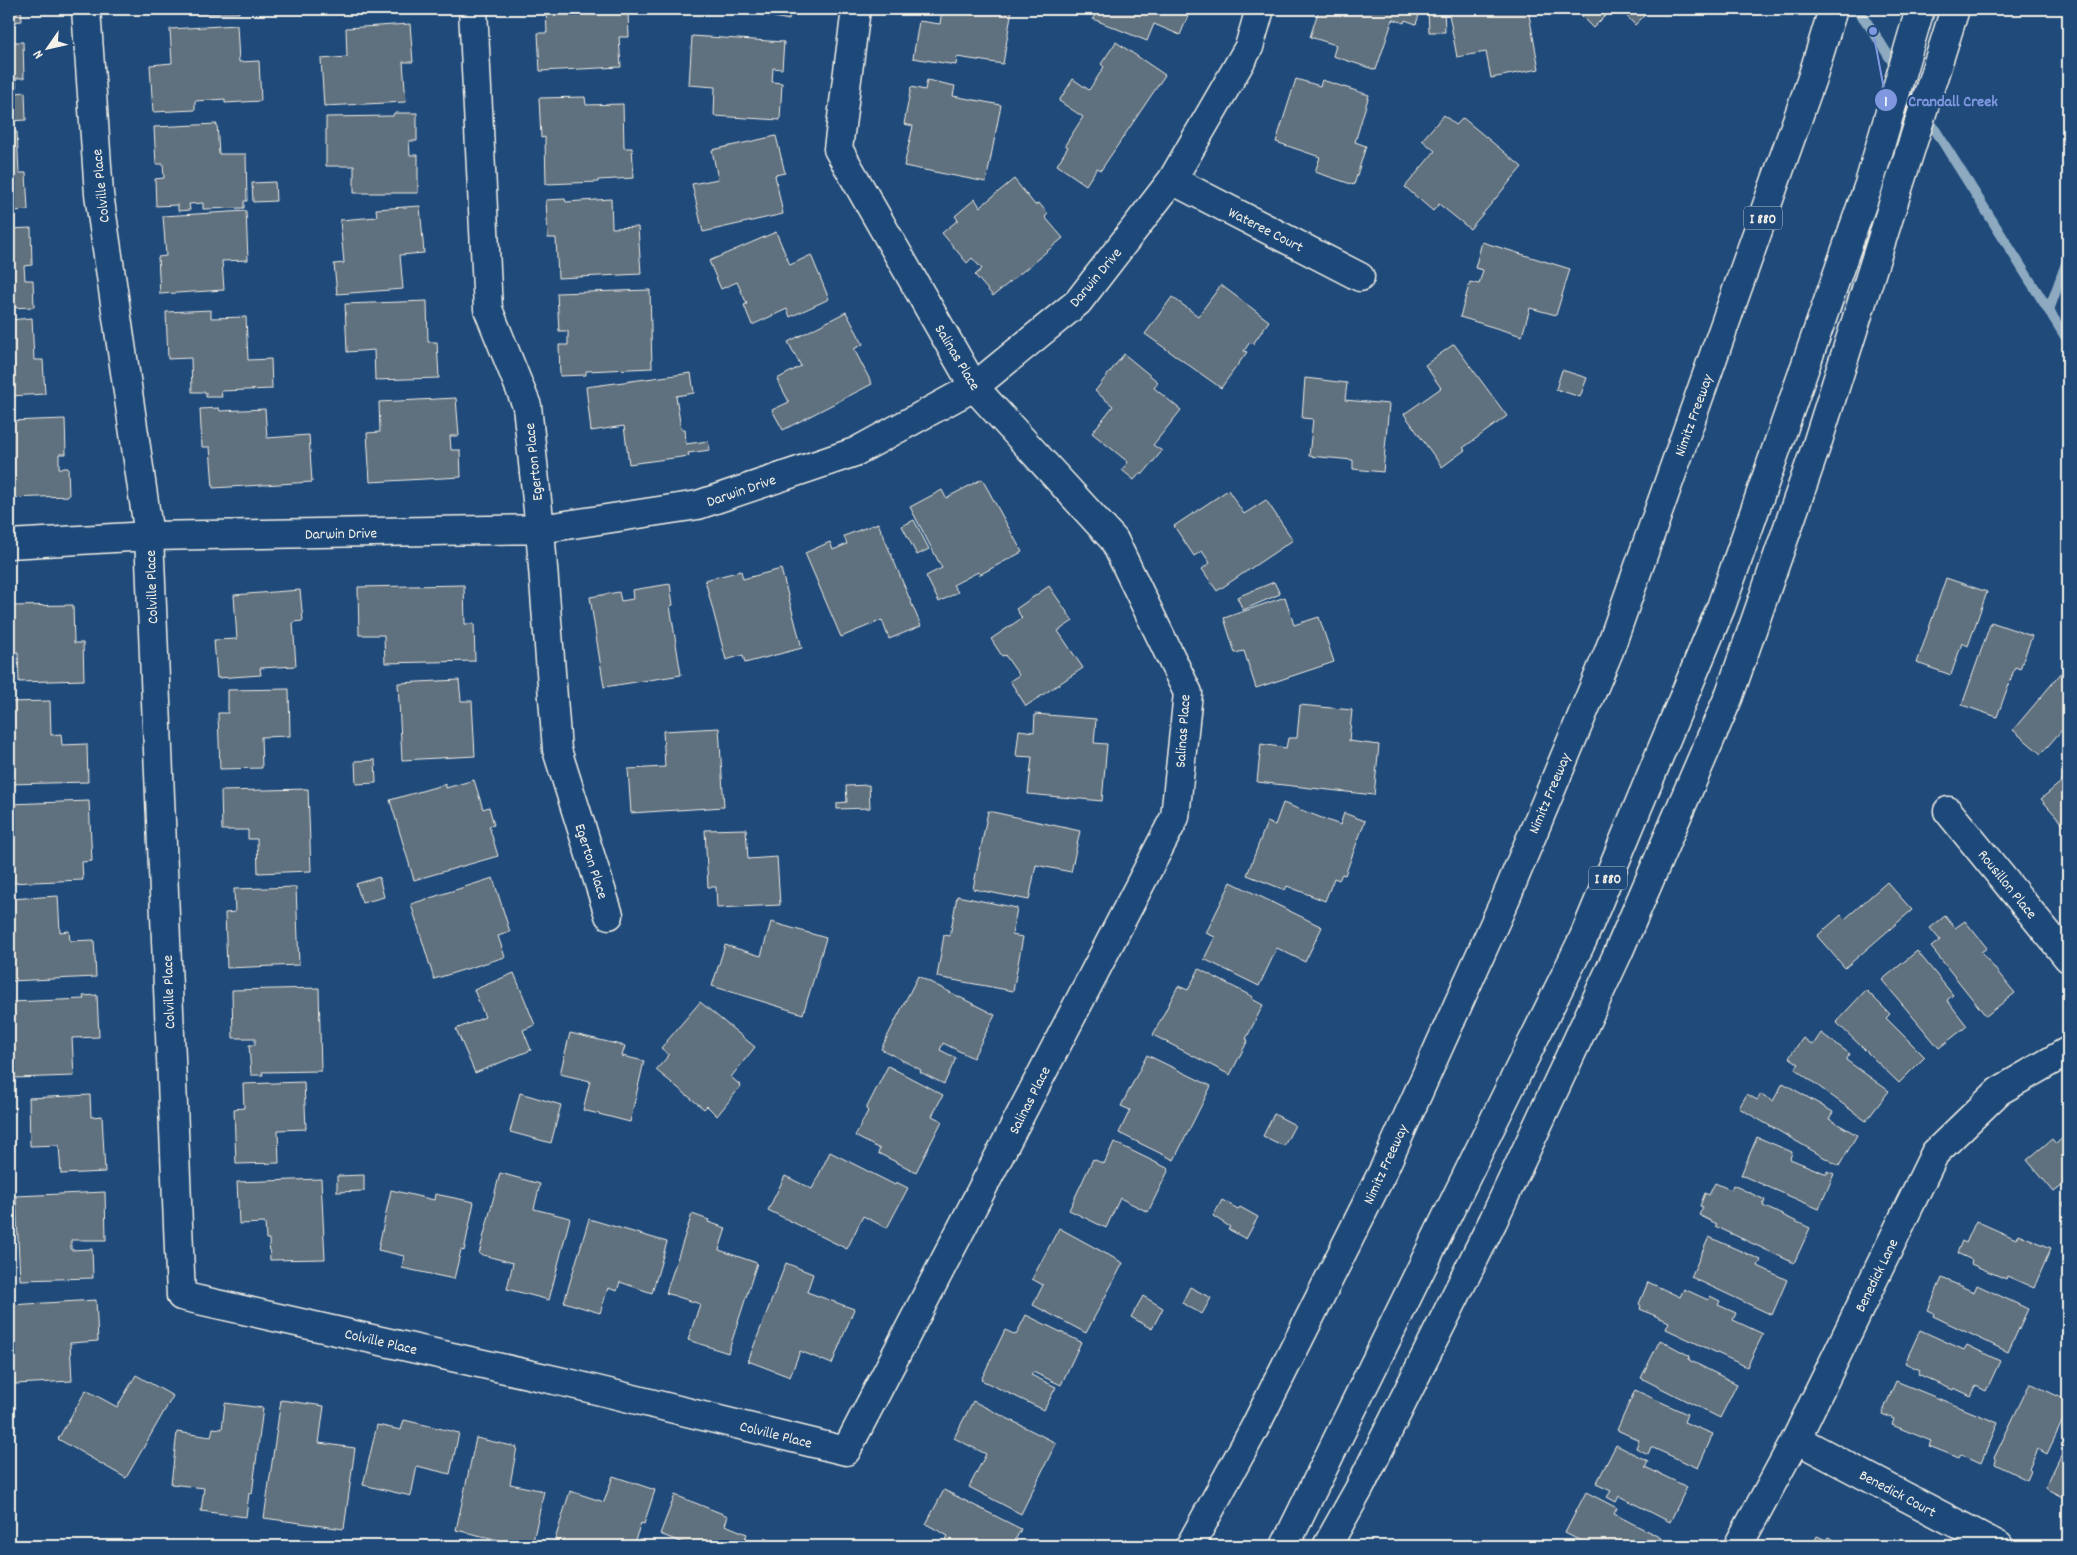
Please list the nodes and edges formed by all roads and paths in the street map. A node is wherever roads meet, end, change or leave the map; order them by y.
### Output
1 (86, 9) edge
2 (473, 9) edge
3 (856, 9) edge
4 (1260, 9) edge
5 (1833, 9) edge
6 (1920, 9) edge
7 (1955, 9) edge
8 (1172, 180) junction
9 (1360, 277) dead end
10 (974, 387) junction
11 (540, 529) junction
12 (149, 536) junction
13 (9, 544) edge
14 (1948, 811) dead end
15 (609, 915) dead end
16 (2068, 958) edge
17 (2068, 1051) edge
18 (1796, 1440) junction
19 (846, 1452) joint
20 (1190, 1546) edge
21 (1286, 1546) edge
22 (1327, 1546) edge
23 (1738, 1546) edge
24 (2000, 1546) edge

1 - 12 main road, Colville Place
2 - 11 main road, Egerton Place
3 - 10 main road, Salinas Place
4 - 8 main road, Darwin Drive
5 - 20 main road, Nimitz Freeway / I 880
6 - 21 main road, I 880
7 - 22 main road, I 880
8 - 9 main road, Wateree Court
8 - 10 main road, Darwin Drive
10 - 11 main road, Darwin Drive
10 - 19 main road, Salinas Place
11 - 12 main road, Darwin Drive
11 - 15 main road, Egerton Place
12 - 13 main road, Darwin Drive
12 - 19 main road, Colville Place
14 - 16 main road, Rousillon Place
17 - 18 main road, Benedick Lane
18 - 23 main road, Benedick Lane
18 - 24 main road, Benedick Court

